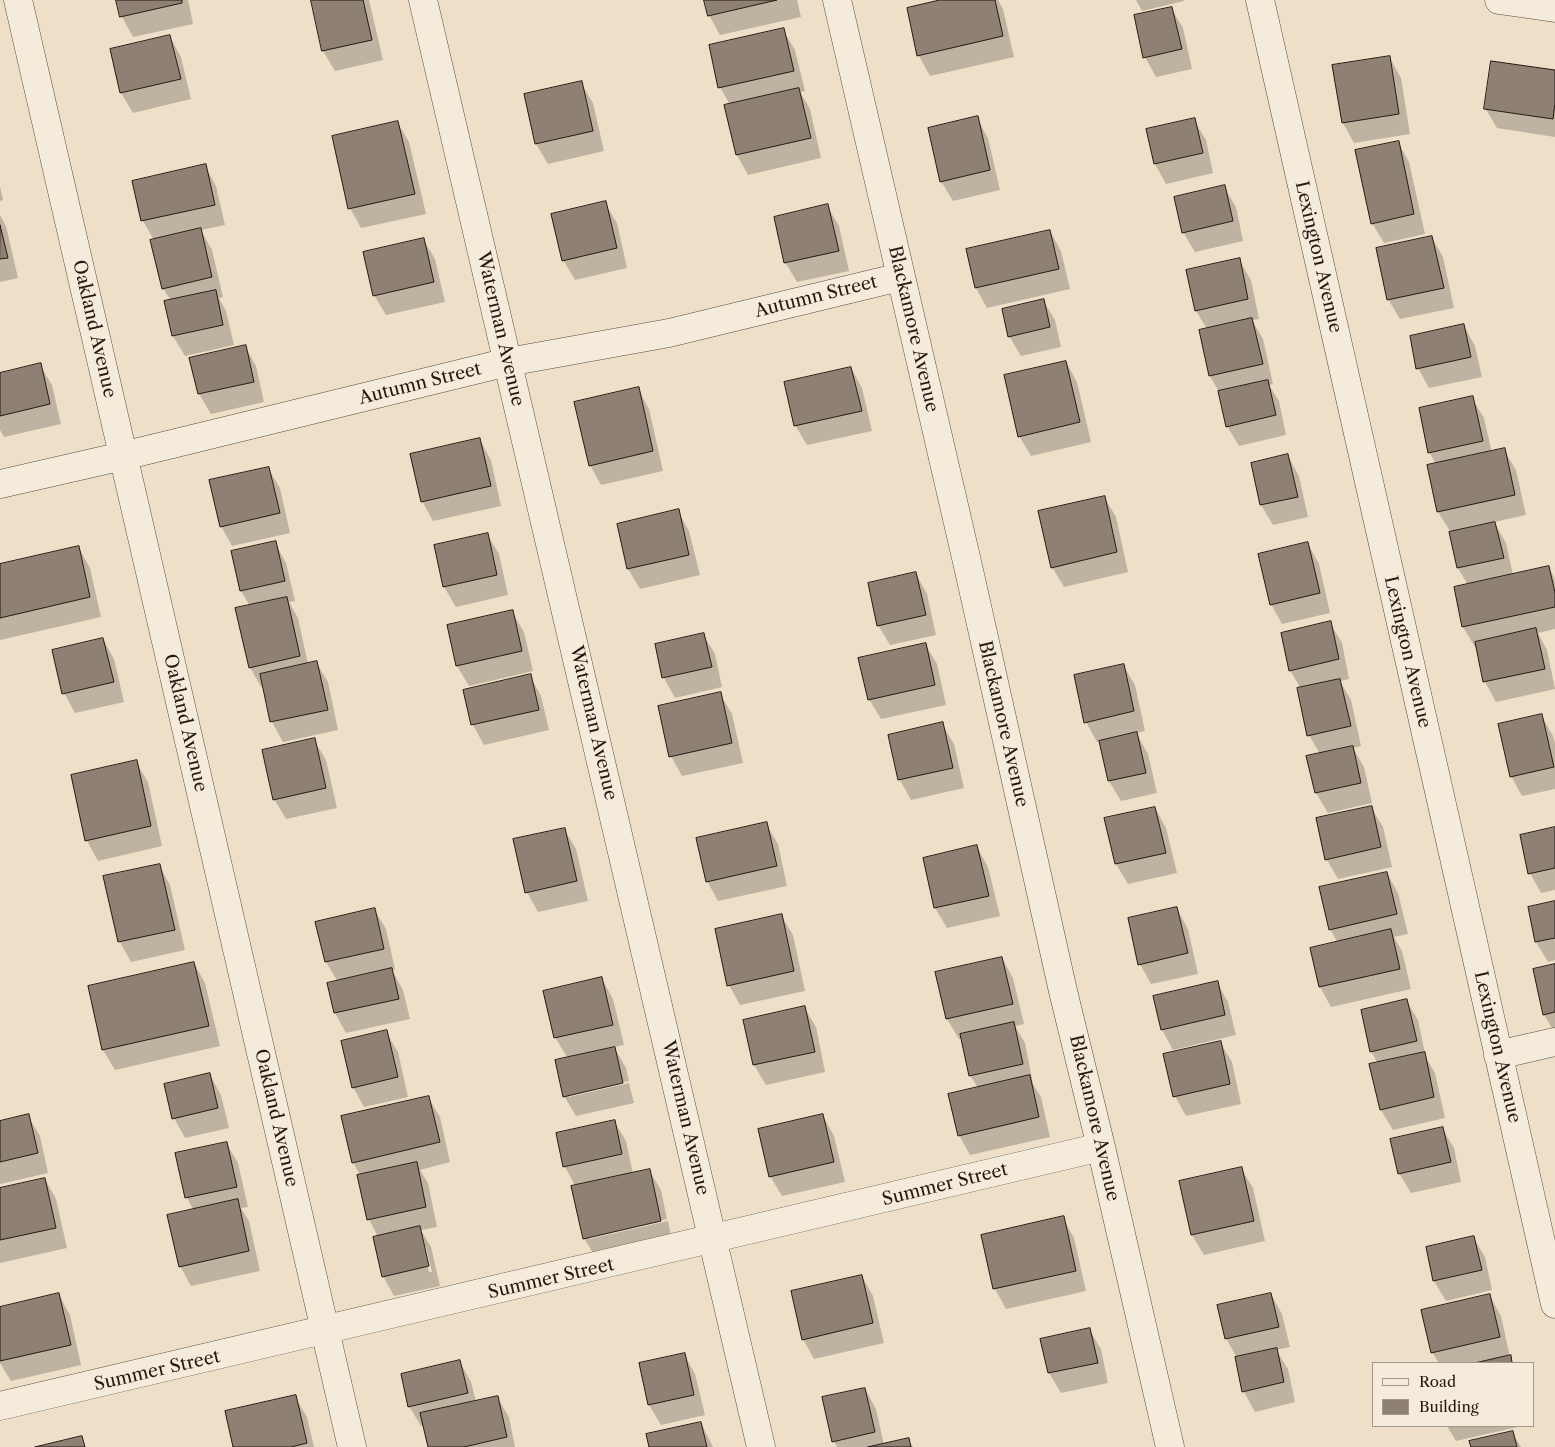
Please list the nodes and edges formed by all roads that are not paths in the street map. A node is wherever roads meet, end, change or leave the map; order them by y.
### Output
1 (18, 0) edge
2 (423, 0) edge
3 (837, 0) edge
4 (1260, 0) edge
5 (1499, 0) edge
6 (1555, 8) edge
7 (900, 277) junction
8 (508, 362) junction
9 (123, 456) junction
10 (0, 484) edge
11 (1555, 1042) edge
12 (1498, 1055) junction
13 (1101, 1146) junction
14 (714, 1241) junction
15 (1555, 1304) edge
16 (326, 1332) junction
17 (0, 1406) edge
18 (352, 1447) edge
19 (761, 1447) edge
20 (1170, 1447) edge

1 - 9 street, Oakland Avenue
2 - 8 street, Waterman Avenue
3 - 7 street, Blackamore Avenue
4 - 12 street, Lexington Avenue
5 - 6 street
7 - 8 street, Autumn Street
7 - 13 street, Blackamore Avenue
8 - 9 street, Autumn Street
8 - 14 street, Waterman Avenue
9 - 10 street, Autumn Street
9 - 16 street, Oakland Avenue
11 - 12 street
12 - 15 street, Lexington Avenue
13 - 14 street, Summer Street
13 - 20 street, Blackamore Avenue
14 - 16 street, Summer Street
14 - 19 street, Waterman Avenue
16 - 17 street, Summer Street
16 - 18 street, Oakland Avenue

